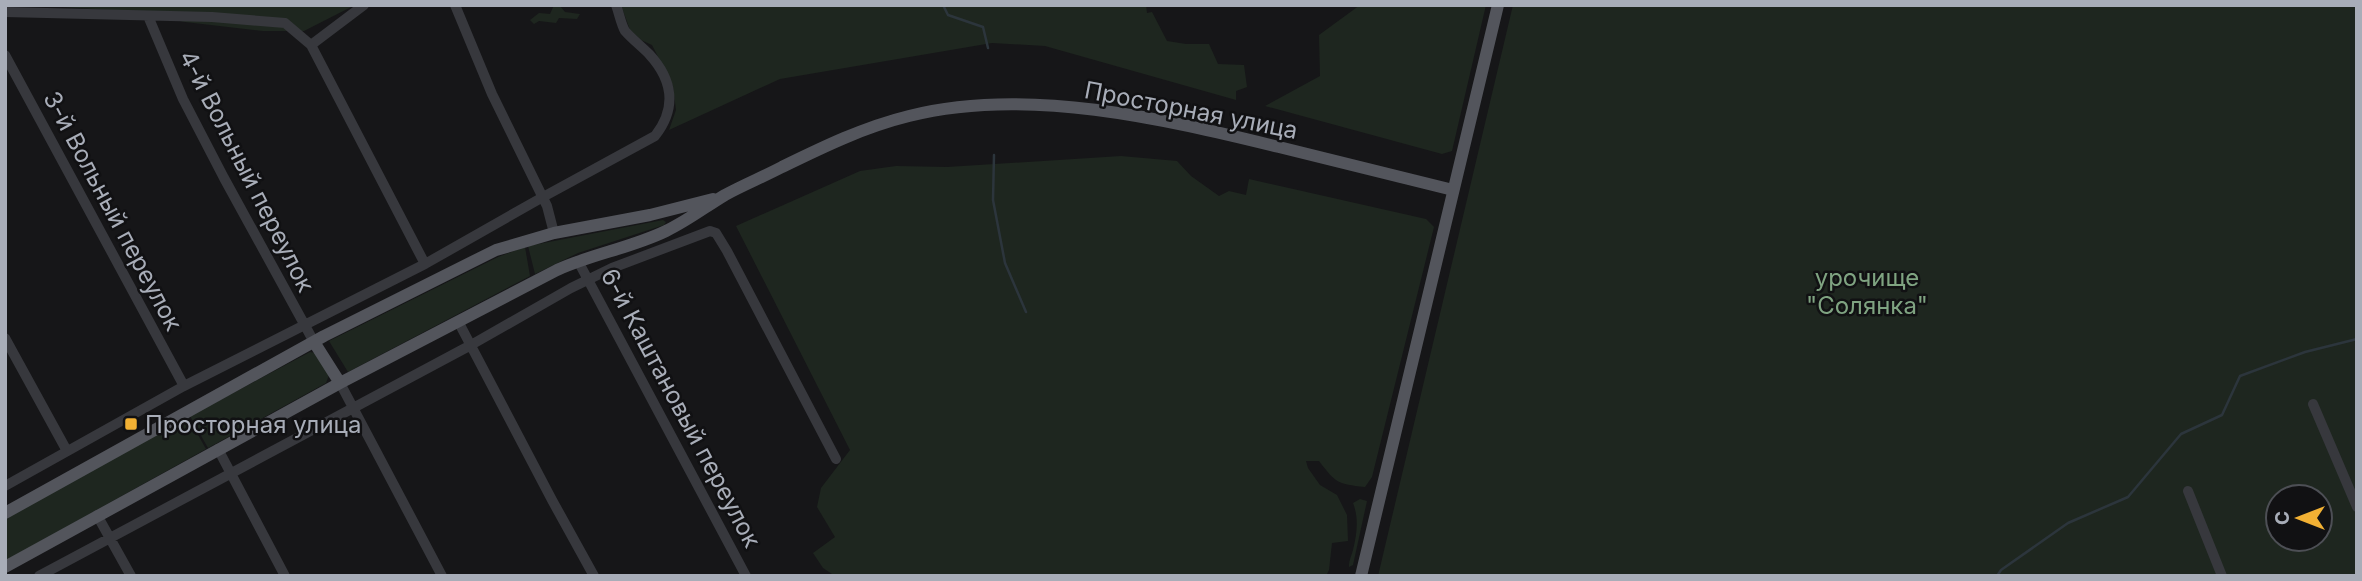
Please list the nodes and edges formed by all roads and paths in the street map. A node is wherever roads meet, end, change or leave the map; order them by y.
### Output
1 (364, 5) edge
2 (455, 5) edge
3 (616, 5) edge
4 (1498, 5) edge
5 (5, 12) edge
6 (148, 16) junction
7 (311, 45) junction
8 (5, 55) edge
9 (1453, 190) junction
10 (724, 196) junction
11 (543, 197) junction
12 (668, 211) junction
13 (675, 227) junction
14 (554, 233) junction
15 (578, 261) junction
16 (425, 264) junction
17 (588, 279) junction
18 (459, 323) junction
19 (303, 326) junction
20 (5, 338) edge
21 (314, 342) junction
22 (471, 345) junction
23 (340, 383) junction
24 (184, 386) junction
25 (2313, 404) dead end
26 (353, 408) junction
27 (218, 449) junction
28 (67, 451) junction
29 (836, 459) dead end
30 (231, 474) junction
31 (5, 486) edge
32 (2188, 491) dead end
33 (2357, 507) edge
34 (5, 513) edge
35 (97, 515) junction
36 (110, 538) junction
37 (5, 568) edge
38 (1358, 575) edge
39 (39, 576) edge
40 (131, 576) edge
41 (285, 576) edge
42 (442, 576) edge
43 (594, 576) edge
44 (746, 576) edge
45 (2222, 576) edge

1 - 7 street
2 - 11 street
3 - 11 street
4 - 9 main road
5 - 6 street
6 - 7 street
6 - 19 street, 4-й Вольный переулок
7 - 16 street
8 - 24 street, 3-й Вольный переулок
9 - 10 main road, Просторная улица
9 - 38 main road
10 - 12 main road, Просторная улица
10 - 13 main road, Просторная улица
11 - 14 street
11 - 16 street
12 - 13 main road
12 - 14 main road, Просторная улица
13 - 15 main road, Просторная улица
14 - 21 main road, Просторная улица
15 - 17 street, 6-й Каштановый переулок
15 - 18 main road, Просторная улица
16 - 19 street
17 - 22 street
17 - 29 street
17 - 44 street, 6-й Каштановый переулок
18 - 22 street
18 - 23 main road, Просторная улица
19 - 21 street, 4-й Вольный переулок
19 - 24 street
20 - 28 street
21 - 23 main road
21 - 34 main road, Просторная улица
22 - 26 street
22 - 43 street
23 - 26 street
23 - 27 main road, Просторная улица
24 - 28 street
25 - 33 street
26 - 30 street
26 - 42 street
27 - 30 street
27 - 35 main road, Просторная улица
28 - 31 street
30 - 36 street
30 - 41 street
32 - 45 street
35 - 36 street
35 - 37 main road, Просторная улица
36 - 39 street
36 - 40 street

